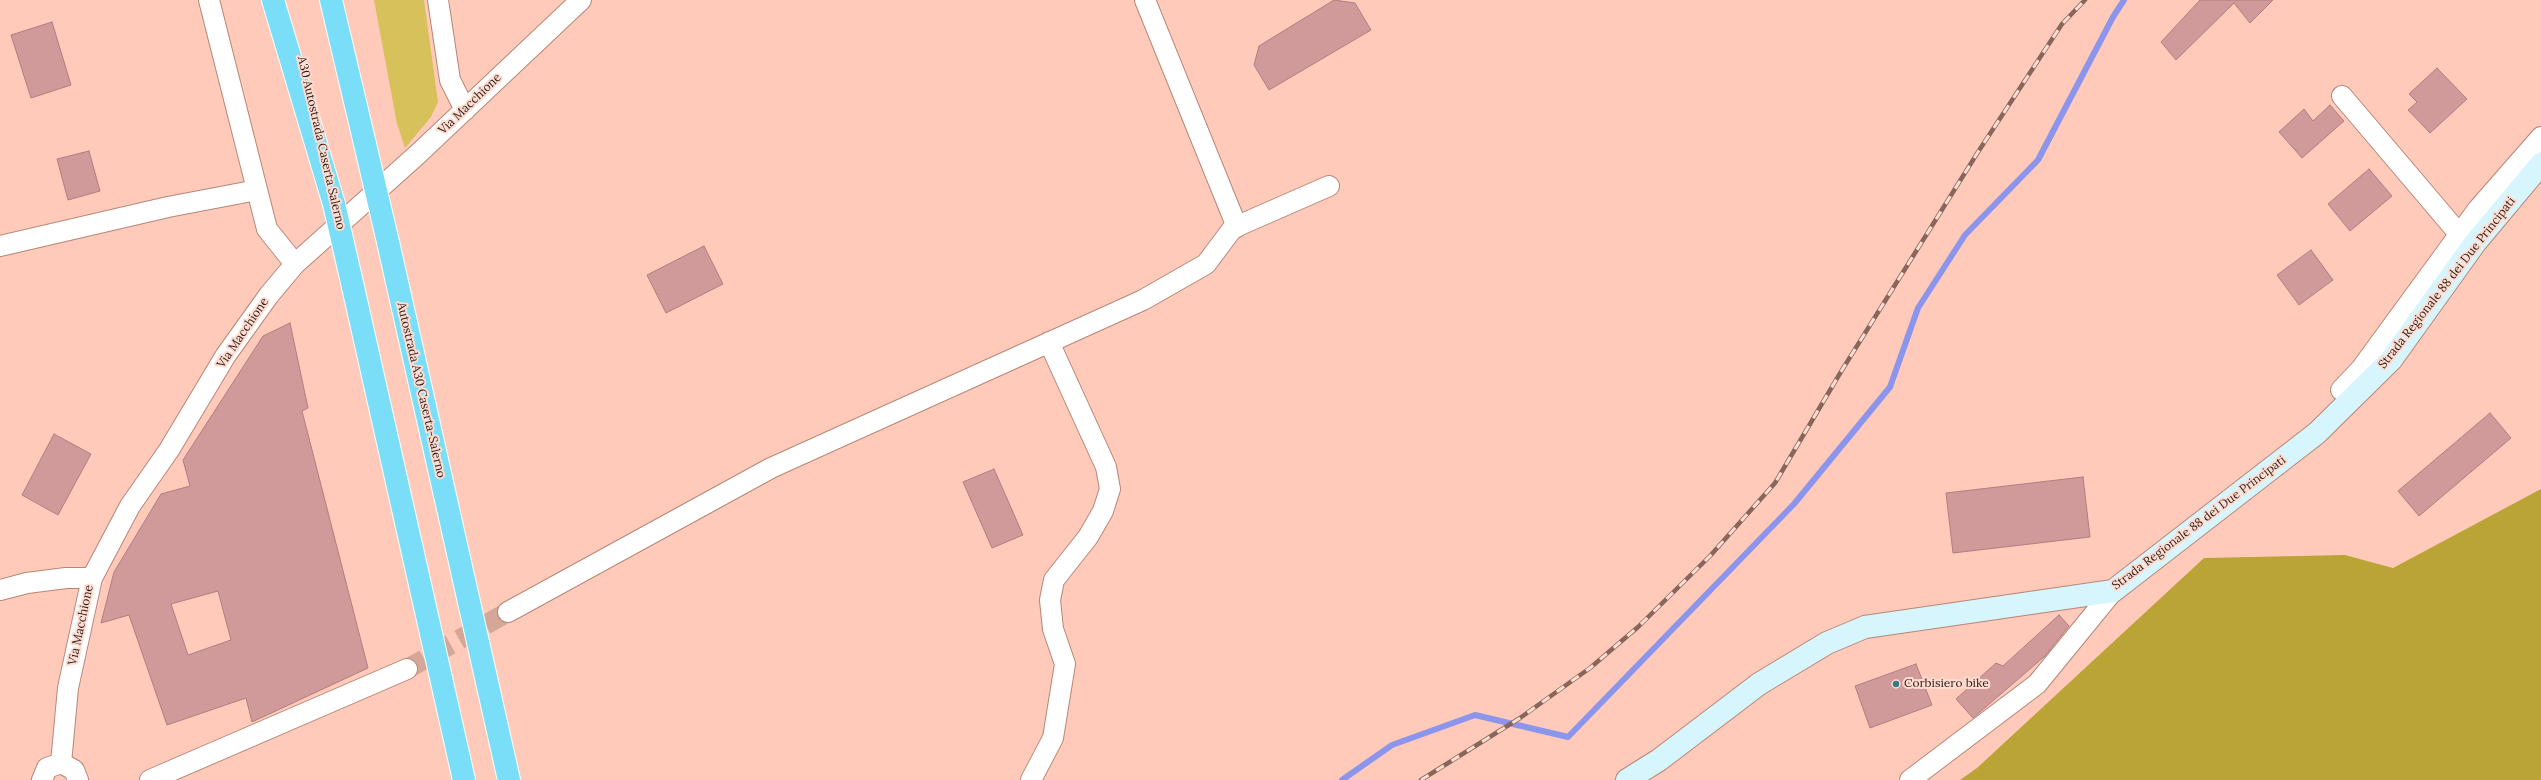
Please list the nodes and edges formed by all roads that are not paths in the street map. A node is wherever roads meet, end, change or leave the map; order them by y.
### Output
1 (209, 0) edge
2 (273, 0) edge
3 (289, 0) edge
4 (331, 0) edge
5 (438, 0) edge
6 (581, 0) edge
7 (1145, 0) edge
8 (2342, 96) dead end
9 (465, 110) junction
10 (2541, 137) edge
11 (2541, 164) edge
12 (1329, 186) dead end
13 (257, 190) junction
14 (334, 204) junction
15 (1237, 226) junction
16 (2460, 235) junction
17 (0, 246) edge
18 (295, 264) junction
19 (1048, 342) junction
20 (2341, 390) dead end
21 (92, 578) junction
22 (0, 590) edge
23 (2113, 591) junction
24 (508, 612) tunnel mouth
25 (407, 669) tunnel mouth
26 (62, 763) junction
27 (42, 780) edge
28 (78, 780) edge
29 (150, 780) edge
30 (464, 780) edge
31 (509, 780) edge
32 (1031, 780) edge
33 (1627, 780) edge
34 (1910, 780) edge

1 - 13 street
2 - 14 highway
3 - 14 highway, A30 Autostrada Caserta Salerno
4 - 31 highway, Autostrada A30 Caserta-Salerno, bridge
5 - 9 street
6 - 9 street, Via Macchione
7 - 15 street
8 - 16 street
9 - 18 street, Via Macchione
10 - 16 street
11 - 23 main road, Strada Regionale 88 dei Due Principati
12 - 15 street
13 - 17 street
13 - 18 street
14 - 30 highway, A30 Autostrada Caserta Salerno, bridge
15 - 19 street
16 - 20 street
18 - 21 street, Via Macchione
19 - 24 street
19 - 32 street
21 - 22 street
21 - 26 street, Via Macchione
23 - 33 main road, Strada Regionale 88 dei Due Principati
23 - 34 street
25 - 29 street
26 - 27 street
26 - 28 street

